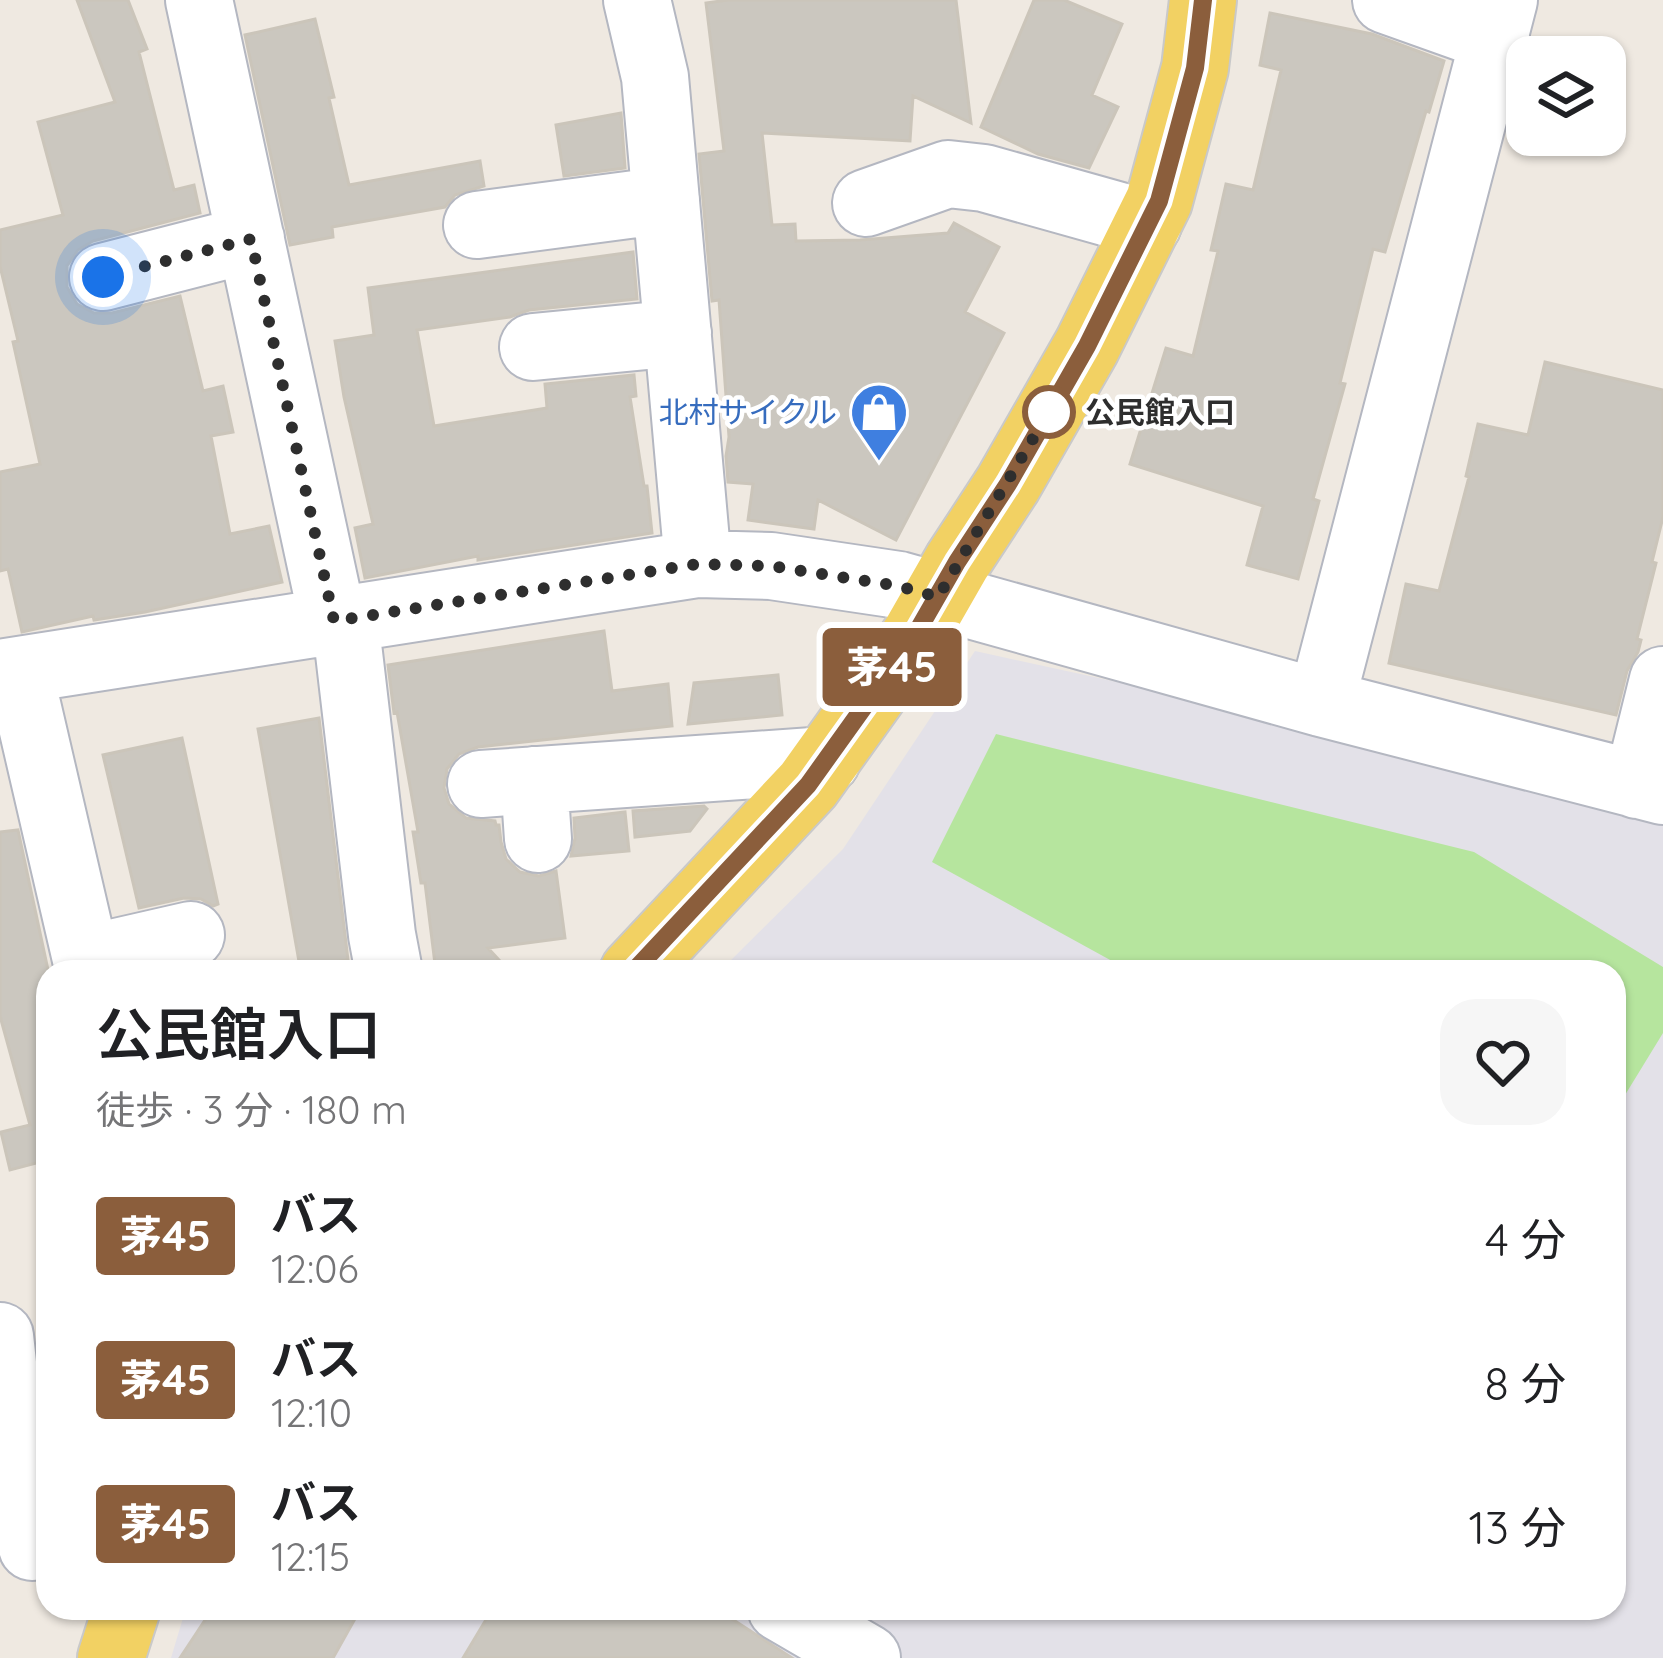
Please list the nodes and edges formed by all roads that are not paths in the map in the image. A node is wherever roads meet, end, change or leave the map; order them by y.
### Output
1 (199, 0) edge
2 (637, 0) edge
3 (1203, 0) edge
4 (1386, 0) edge
5 (1500, 18) edge
6 (666, 200) junction
7 (866, 203) dead end
8 (1148, 224) junction
9 (477, 225) dead end
10 (251, 239) junction
11 (103, 277) dead end
12 (678, 333) junction
13 (532, 347) dead end
14 (698, 564) junction
15 (938, 597) junction
16 (339, 620) junction
17 (10, 671) edge
18 (1663, 680) edge
19 (1321, 703) junction
20 (826, 760) junction
21 (1650, 788) edge
22 (518, 801) dead end
23 (191, 935) dead end
24 (386, 953) edge
25 (86, 960) edge
26 (108, 960) edge
27 (644, 960) edge
28 (0, 1336) edge
29 (8, 1469) edge
30 (32, 1547) dead end
31 (123, 1620) edge
32 (802, 1620) edge
33 (111, 1658) edge
34 (867, 1658) edge

1 - 10 street
2 - 6 street
3 - 8 main road
4 - 5 street
5 - 19 street
6 - 9 street
6 - 12 street
7 - 8 street
8 - 15 main road
10 - 11 street
10 - 16 street
12 - 13 street
12 - 14 street
14 - 15 street
14 - 16 street
15 - 19 street
15 - 20 main road
16 - 17 street
16 - 24 street
17 - 25 street
18 - 21 street
19 - 21 street
20 - 22 street
20 - 27 main road
23 - 26 street
28 - 29 street
29 - 30 street
31 - 33 main road
32 - 34 street

